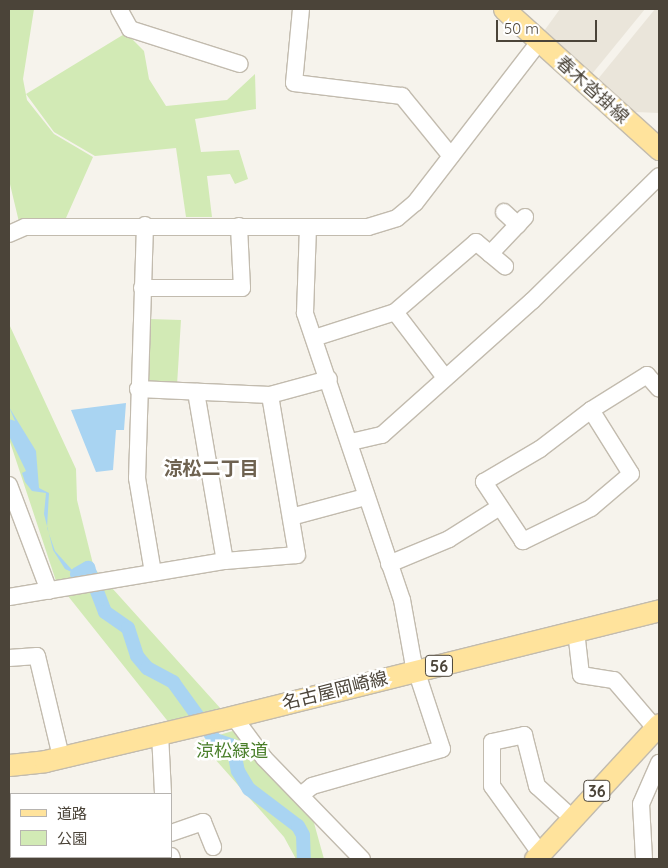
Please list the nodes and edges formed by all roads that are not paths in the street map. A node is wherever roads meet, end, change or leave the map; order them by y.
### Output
1 (119, 9) edge
2 (301, 9) edge
3 (504, 9) edge
4 (538, 42) junction
5 (240, 64) dead end
6 (659, 149) edge
7 (451, 156) junction
8 (659, 176) edge
9 (504, 212) dead end
10 (145, 225) junction
11 (239, 226) junction
12 (308, 228) junction
13 (9, 234) edge
14 (490, 254) junction
15 (504, 266) dead end
16 (142, 288) junction
17 (395, 312) junction
18 (314, 338) junction
19 (444, 376) junction
20 (329, 379) junction
21 (138, 389) junction
22 (659, 389) edge
23 (196, 392) junction
24 (270, 395) junction
25 (591, 410) junction
26 (350, 442) junction
27 (9, 485) edge
28 (366, 497) junction
29 (498, 508) junction
30 (291, 517) junction
31 (225, 561) junction
32 (389, 564) junction
33 (153, 573) junction
34 (49, 591) junction
35 (9, 597) edge
36 (659, 610) edge
37 (576, 631) junction
38 (9, 658) edge
39 (416, 671) junction
40 (226, 718) junction
41 (657, 726) edge
42 (160, 734) junction
43 (61, 757) junction
44 (659, 764) edge
45 (9, 765) edge
46 (163, 793) edge
47 (301, 795) junction
48 (572, 818) junction
49 (172, 833) edge
50 (213, 847) dead end
51 (538, 856) edge
52 (362, 859) edge
53 (644, 859) edge

1 - 5 street
2 - 7 street
3 - 4 main road, 春木沓掛線
4 - 6 main road, 春木沓掛線
4 - 7 street
7 - 12 street
8 - 19 street
9 - 14 street
10 - 11 street
10 - 13 street
10 - 16 street
11 - 12 street
11 - 16 street
12 - 18 street
14 - 15 street
14 - 17 street
16 - 21 street
17 - 18 street
17 - 19 street
18 - 20 street
19 - 26 street
20 - 24 street
20 - 26 street
21 - 23 street
21 - 33 street
22 - 25 street
23 - 24 street
23 - 31 street
24 - 30 street
25 - 29 street
25 - 29 street
26 - 28 street
27 - 34 street
28 - 30 street
28 - 32 street
29 - 32 street
30 - 31 street
31 - 33 street
32 - 39 street
33 - 34 street
34 - 35 street
36 - 37 main road, 名古屋岡崎線 / 56
37 - 39 main road, 名古屋岡崎線 / 56
37 - 41 street
38 - 43 street
39 - 40 main road, 名古屋岡崎線 / 56
39 - 47 street
40 - 42 main road, 名古屋岡崎線 / 56
40 - 47 street
41 - 48 main road, 36
42 - 43 main road, 名古屋岡崎線 / 56
42 - 46 street
43 - 45 main road, 名古屋岡崎線 / 56
44 - 53 street
47 - 52 street
48 - 51 main road, 36
48 - 51 street
49 - 50 street

